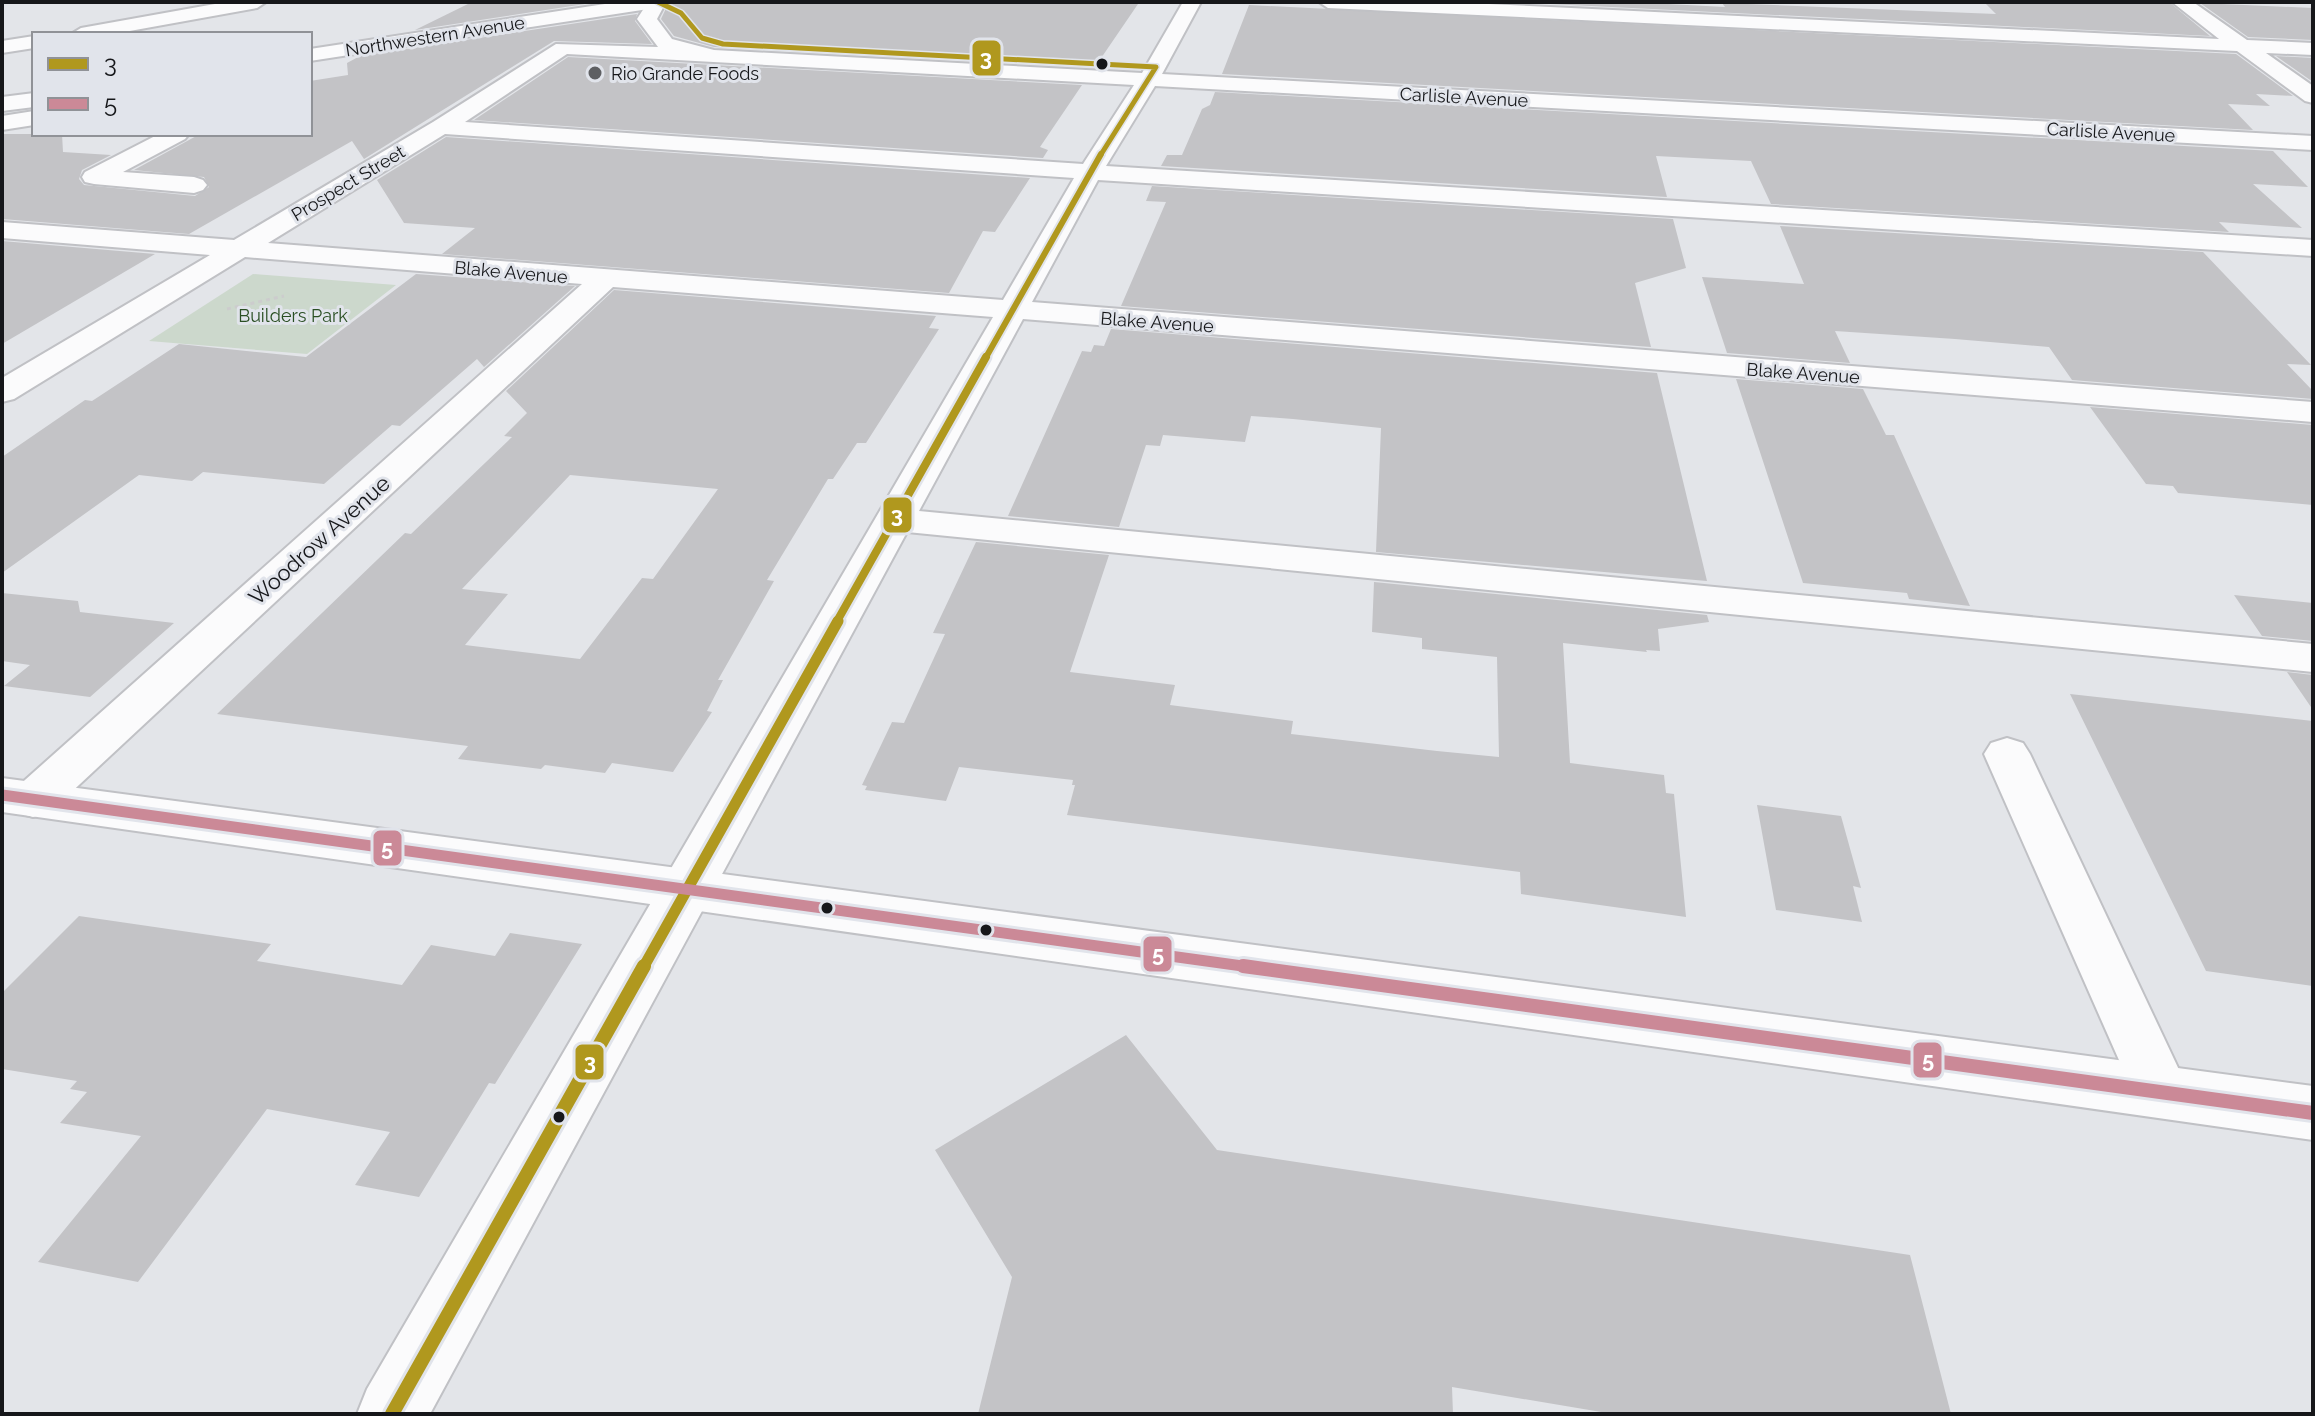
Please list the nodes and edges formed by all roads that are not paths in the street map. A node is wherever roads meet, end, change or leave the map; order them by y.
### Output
1 (257, 2) edge
2 (656, 2) edge
3 (1192, 2) edge
4 (1328, 2) edge
5 (2181, 2) edge
6 (92, 32) edge
7 (32, 42) edge
8 (2241, 45) junction
9 (2, 47) edge
10 (2313, 49) edge
11 (312, 55) edge
12 (713, 56) junction
13 (1153, 73) junction
14 (2313, 96) edge
15 (19, 106) edge
16 (1804, 109) junction
17 (2, 123) edge
18 (441, 127) junction
19 (2313, 130) edge
20 (173, 136) edge
21 (2313, 143) edge
22 (1090, 172) junction
23 (194, 185) dead end
24 (2, 230) edge
25 (2313, 248) edge
26 (237, 249) junction
27 (605, 279) junction
28 (1013, 311) junction
29 (2, 392) edge
30 (2313, 412) edge
31 (896, 520) junction
32 (2313, 658) edge
33 (2007, 754) dead end
34 (18, 798) edge
35 (688, 890) junction
36 (2161, 1092) junction
37 (2313, 1113) edge
38 (392, 1414) edge

1 - 6 street
2 - 11 street, Northwestern Avenue
2 - 12 street, Carlisle Avenue
2 - 13 street, Carlisle Avenue
3 - 13 street
4 - 8 street
5 - 8 street
7 - 9 street
8 - 10 street
8 - 14 street
12 - 13 street, Carlisle Avenue
12 - 18 street, Prospect Street
13 - 16 street, Carlisle Avenue
13 - 22 street
15 - 17 street
16 - 19 street, Carlisle Avenue
16 - 21 street, Carlisle Avenue
18 - 22 street
18 - 26 street, Prospect Street
20 - 23 street
22 - 25 street
22 - 28 street
24 - 26 street, Blake Avenue
26 - 27 street, Blake Avenue
26 - 29 street, Prospect Street
27 - 28 street, Blake Avenue
27 - 34 street, Woodrow Avenue
28 - 30 street, Blake Avenue
28 - 31 street
31 - 32 street
31 - 35 street
33 - 36 street
34 - 35 street
35 - 36 street
35 - 38 street
36 - 37 street

